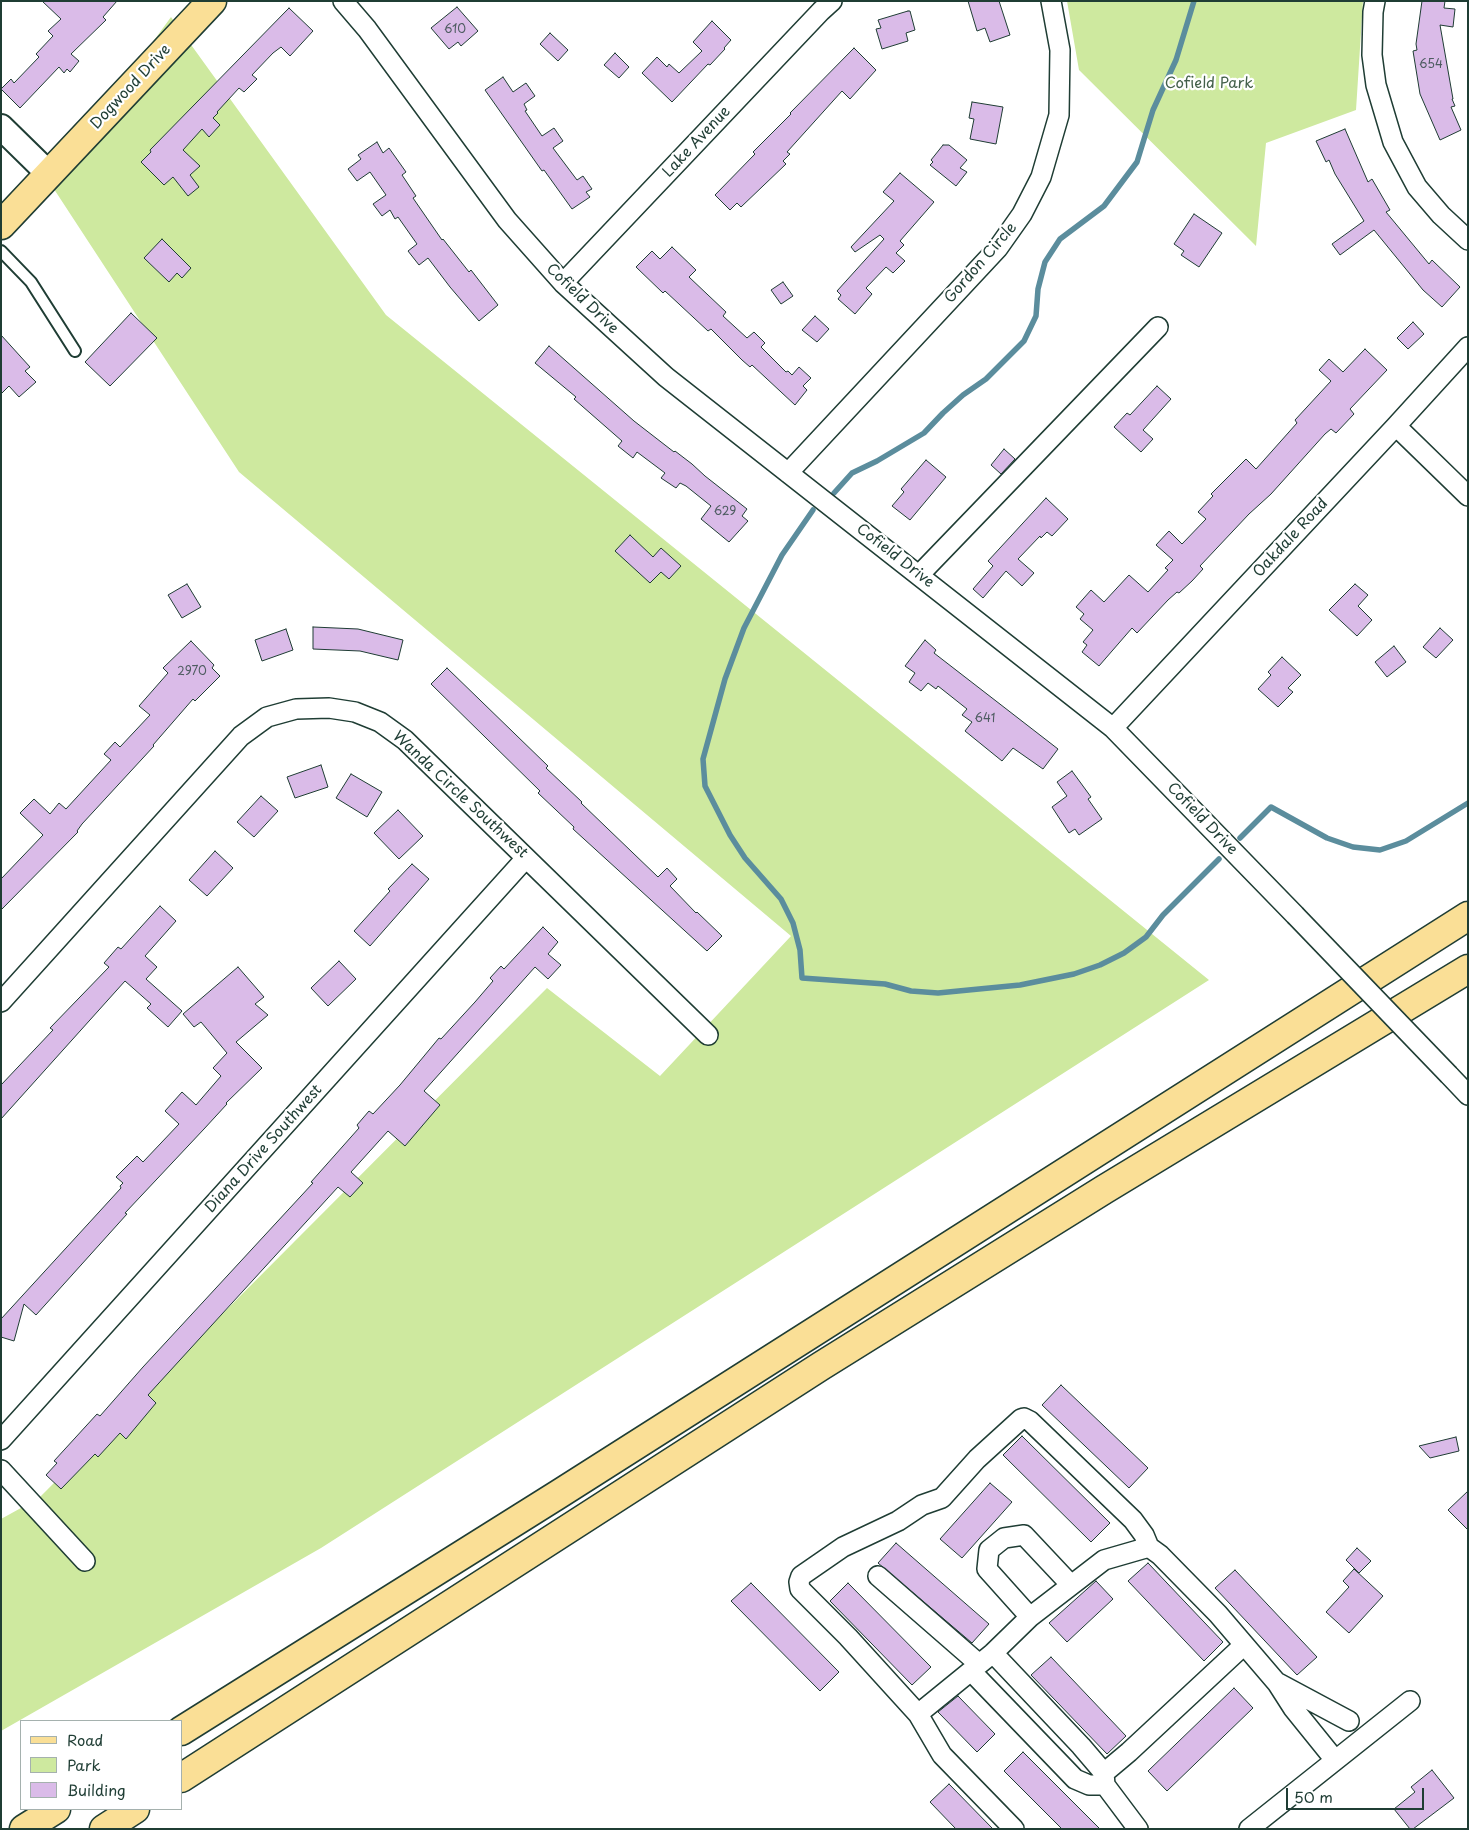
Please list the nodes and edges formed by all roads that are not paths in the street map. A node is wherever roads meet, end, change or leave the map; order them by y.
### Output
1 (212, 1) edge
2 (343, 1) edge
3 (832, 1) edge
4 (1051, 1) edge
5 (1375, 1) edge
6 (1, 127) edge
7 (49, 174) junction
8 (1, 225) edge
9 (1468, 240) edge
10 (1, 251) edge
11 (563, 283) junction
12 (1158, 327) dead end
13 (1468, 347) edge
14 (75, 351) dead end
15 (1396, 426) junction
16 (788, 473) junction
17 (1468, 496) edge
18 (919, 575) junction
19 (1113, 728) junction
20 (526, 858) junction
21 (1468, 916) edge
22 (1468, 969) edge
23 (1, 1002) edge
24 (708, 1035) dead end
25 (1468, 1094) edge
26 (1, 1440) edge
27 (1, 1470) edge
28 (1149, 1547) junction
29 (85, 1561) dead end
30 (878, 1576) dead end
31 (1072, 1585) junction
32 (1030, 1617) junction
33 (1244, 1645) junction
34 (981, 1663) junction
35 (1277, 1683) junction
36 (1410, 1701) dead end
37 (918, 1714) junction
38 (1349, 1722) dead end
39 (182, 1730) edge
40 (1335, 1760) junction
41 (182, 1777) edge
42 (1104, 1779) junction
43 (54, 1810) edge
44 (133, 1810) edge
45 (24, 1829) edge
46 (104, 1829) edge
47 (1014, 1829) edge
48 (1138, 1829) edge
49 (1250, 1829) edge

1 - 7 main road, Dogwood Drive
2 - 11 street, Cofield Drive
3 - 11 street, Lake Avenue
4 - 16 street, Gordon Circle
5 - 9 street
6 - 7 street
7 - 8 main road, Dogwood Drive
10 - 14 lane
11 - 16 street, Cofield Drive
12 - 18 street
13 - 15 street, Oakdale Road
15 - 17 street
15 - 19 street, Oakdale Road
16 - 18 street, Cofield Drive
18 - 19 street, Cofield Drive
19 - 25 street, Cofield Drive, bridge
20 - 23 street, Wanda Circle Southwest
20 - 24 street, Wanda Circle Southwest
20 - 26 street, Diana Drive Southwest
21 - 39 main road
22 - 41 main road
27 - 29 street
28 - 31 street
28 - 33 street
28 - 37 street
30 - 34 street
31 - 32 street
31 - 32 street
32 - 34 street
33 - 35 street
33 - 42 street
34 - 37 street
34 - 42 street
34 - 42 street
35 - 38 street
35 - 40 street
36 - 40 street
37 - 47 street
40 - 49 street
42 - 48 street
43 - 45 main road
44 - 46 main road

